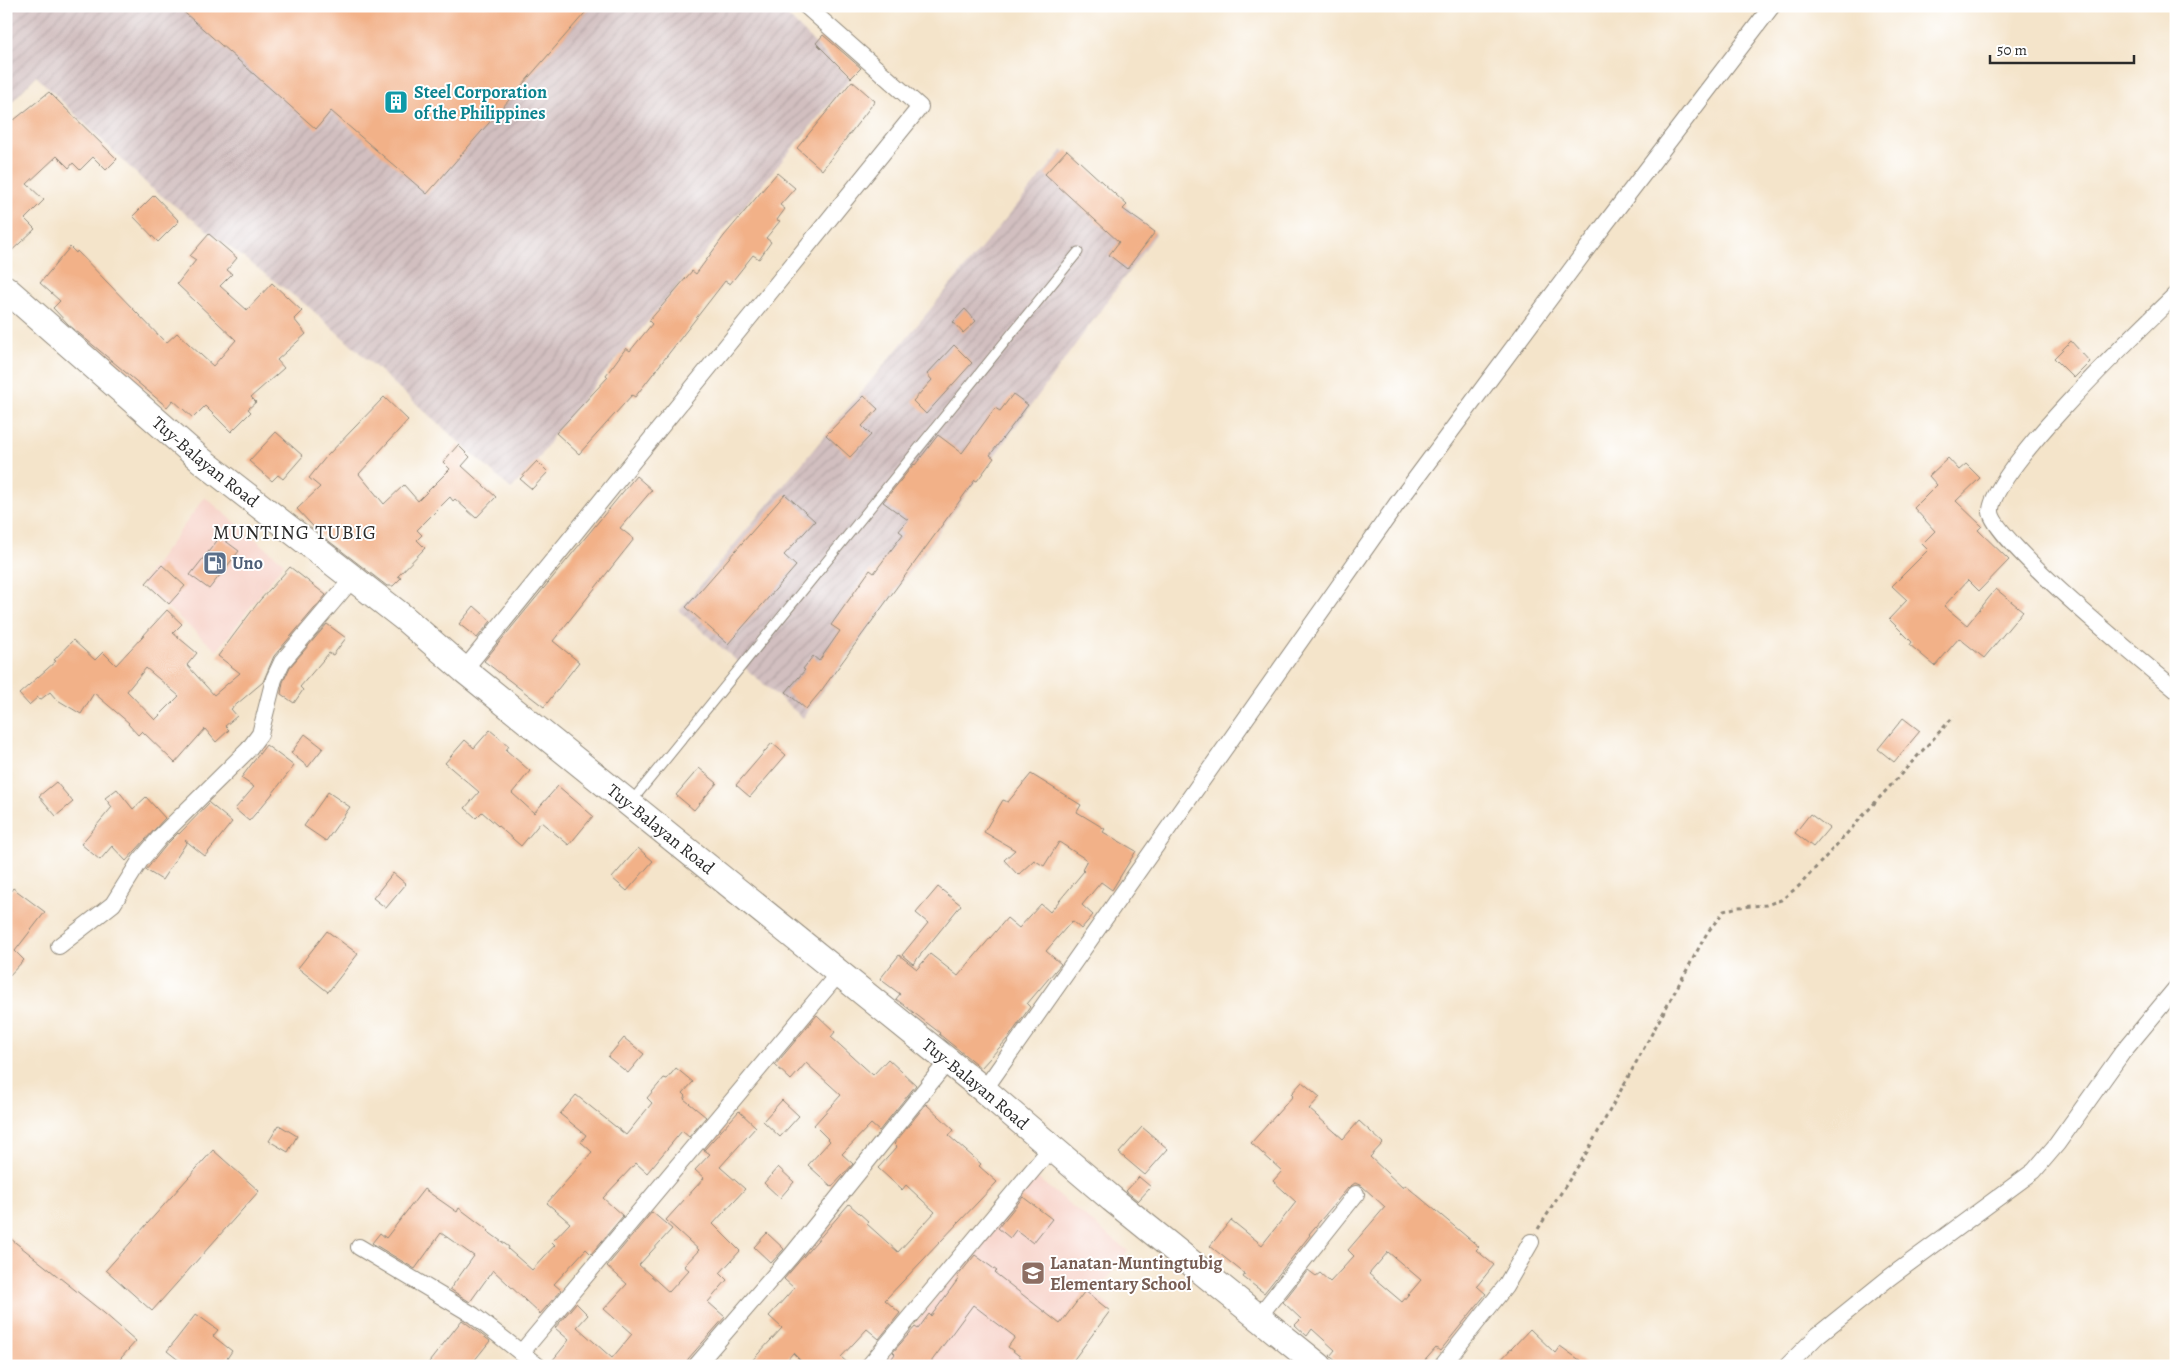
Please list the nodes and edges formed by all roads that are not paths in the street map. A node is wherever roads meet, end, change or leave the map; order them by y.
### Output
1 (806, 6) edge
2 (1772, 6) edge
3 (1078, 252) dead end
4 (6, 290) edge
5 (2176, 294) edge
6 (353, 578) junction
7 (464, 670) junction
8 (2176, 690) edge
9 (630, 804) junction
10 (59, 946) dead end
11 (839, 973) junction
12 (2176, 988) edge
13 (948, 1061) junction
14 (984, 1090) junction
15 (1051, 1148) junction
16 (1356, 1194) dead end
17 (1531, 1242) road end
18 (359, 1247) dead end
19 (1259, 1316) junction
20 (521, 1353) junction
21 (1314, 1364) edge
22 (538, 1366) edge
23 (696, 1366) edge
24 (869, 1366) edge
25 (1442, 1366) edge
26 (1787, 1366) edge

1 - 7 street
2 - 14 street
3 - 9 lane
4 - 6 main road, Tuy-Balayan Road
5 - 8 street
6 - 7 main road, Tuy-Balayan Road
6 - 10 street
7 - 9 main road, Tuy-Balayan Road
9 - 11 main road, Tuy-Balayan Road
11 - 13 main road, Tuy-Balayan Road
11 - 20 street
12 - 26 street
13 - 14 main road, Tuy-Balayan Road
13 - 23 street
14 - 15 main road, Tuy-Balayan Road
15 - 19 main road, Tuy-Balayan Road
15 - 24 street
16 - 19 street
17 - 25 street
18 - 20 street
19 - 21 main road, Tuy-Balayan Road
20 - 22 street

